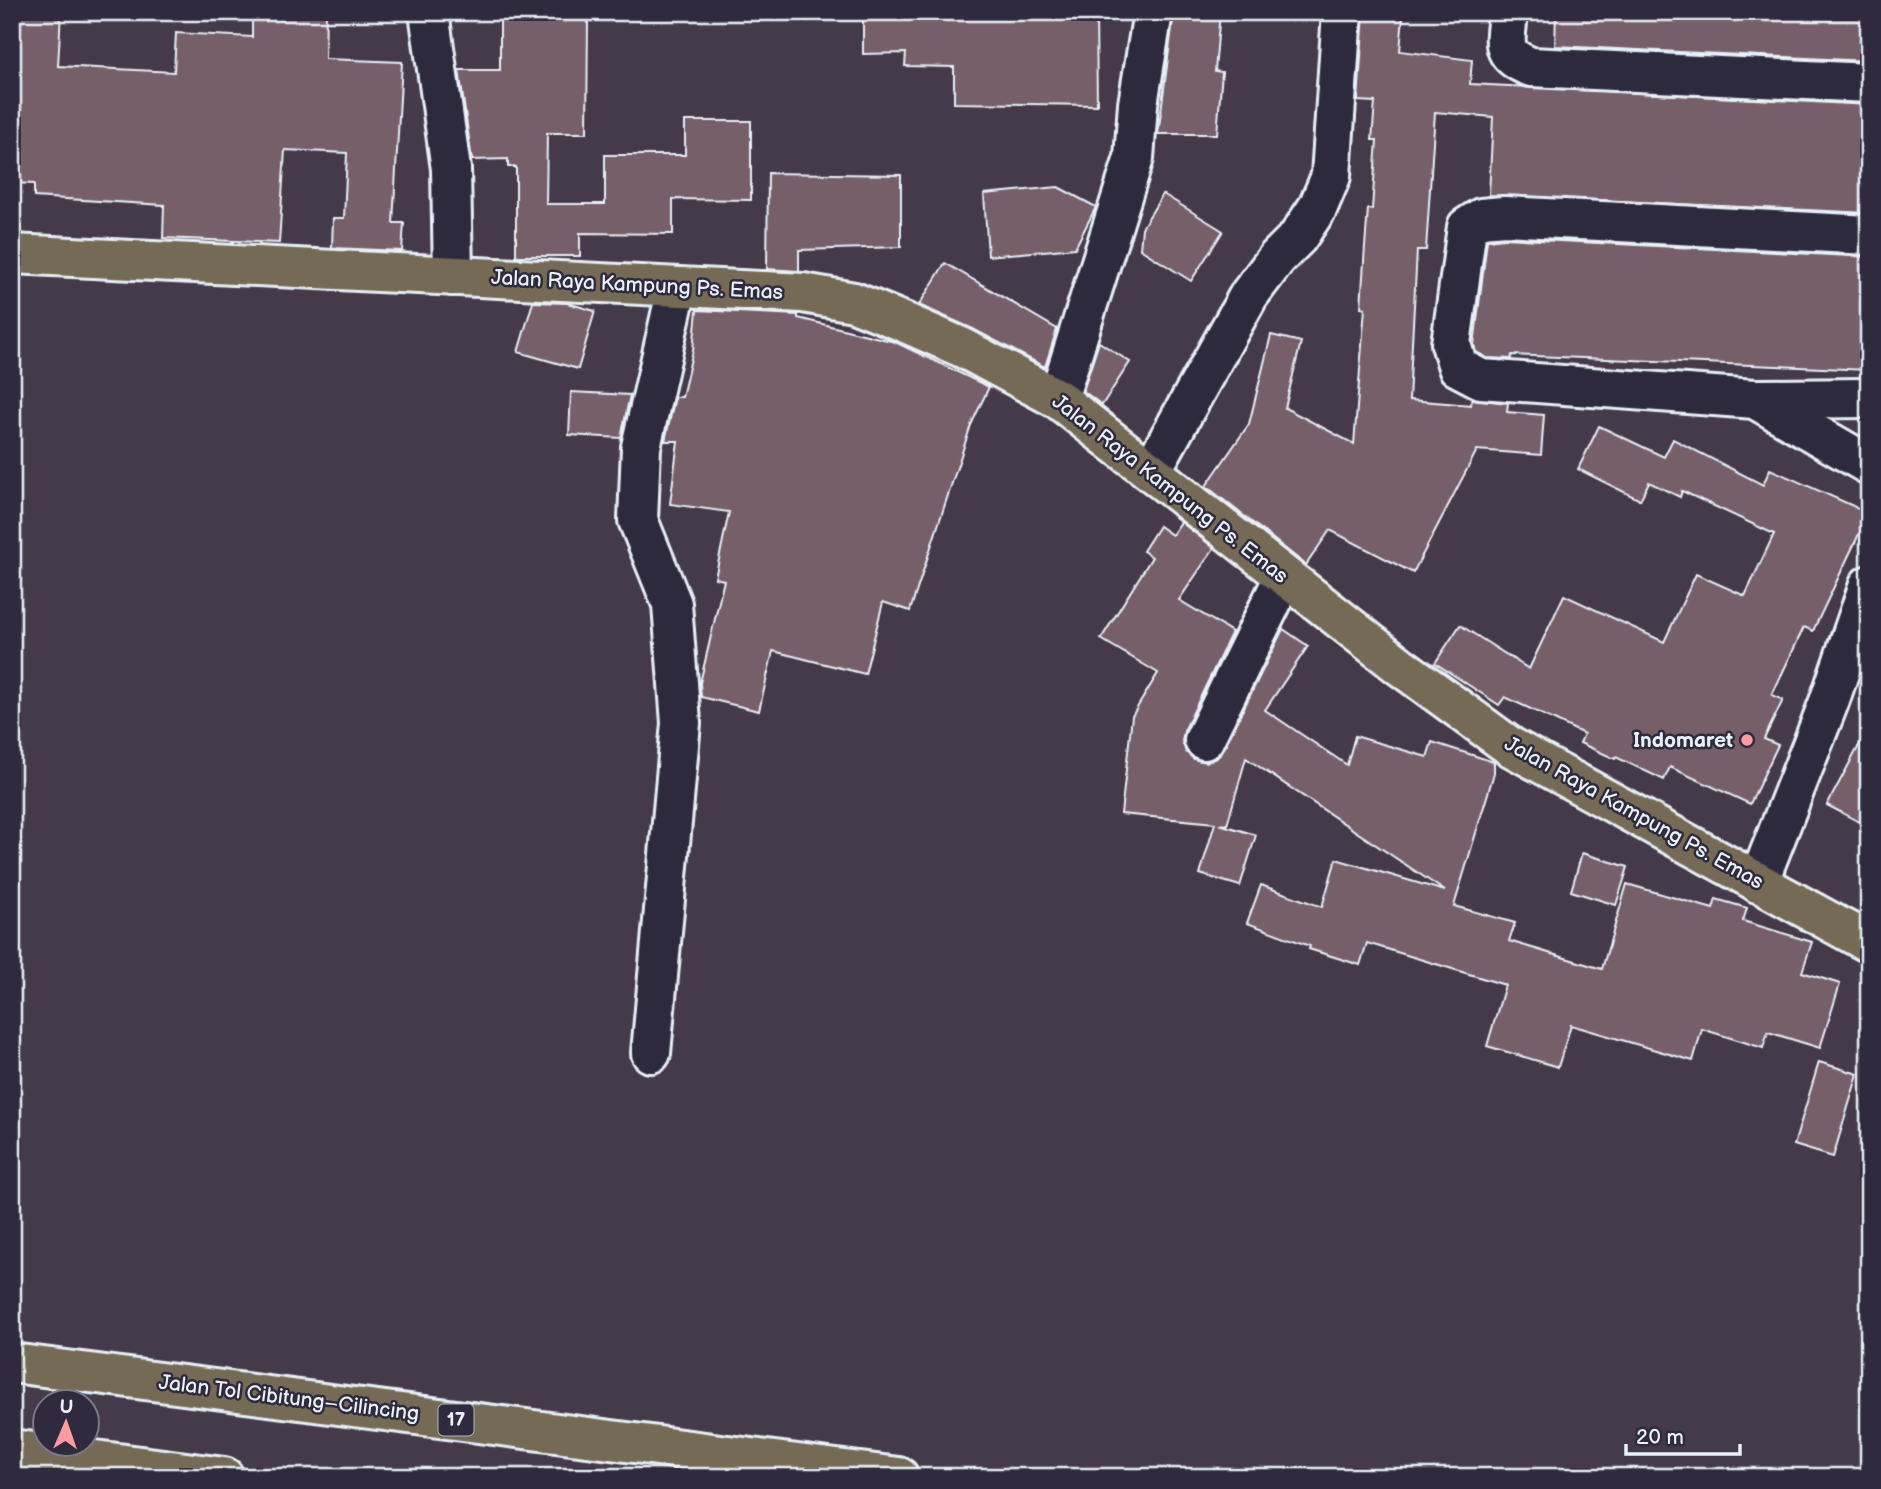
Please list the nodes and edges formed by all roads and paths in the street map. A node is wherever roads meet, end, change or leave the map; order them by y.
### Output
1 (429, 12) edge
2 (1153, 12) edge
3 (1342, 12) edge
4 (1508, 12) edge
5 (1869, 83) edge
6 (1869, 235) edge
7 (12, 254) edge
8 (453, 276) junction
9 (677, 288) junction
10 (1755, 398) junction
11 (1869, 398) edge
12 (1058, 399) junction
13 (1869, 464) edge
14 (1151, 471) junction
15 (1284, 577) junction
16 (1869, 585) edge
17 (1204, 740) dead end
18 (1758, 883) junction
19 (1869, 943) edge
20 (651, 1053) dead end
21 (12, 1363) edge
22 (12, 1449) edge
23 (224, 1477) edge
24 (899, 1477) edge

1 - 8 street
2 - 12 street
3 - 14 street
4 - 5 street
6 - 10 street
7 - 8 main road, Jalan Raya Kampung Ps. Emas
8 - 9 main road, Jalan Raya Kampung Ps. Emas
9 - 12 main road, Jalan Raya Kampung Ps. Emas
9 - 20 street
10 - 11 street
10 - 13 street
12 - 14 main road, Jalan Raya Kampung Ps. Emas
14 - 15 main road, Jalan Raya Kampung Ps. Emas
15 - 17 street
15 - 18 main road, Jalan Raya Kampung Ps. Emas
16 - 18 street
18 - 19 main road, Jalan Raya Kampung Ps. Emas
21 - 24 main road, Jalan Tol Cibitung–Cilincing / 17
22 - 23 main road

